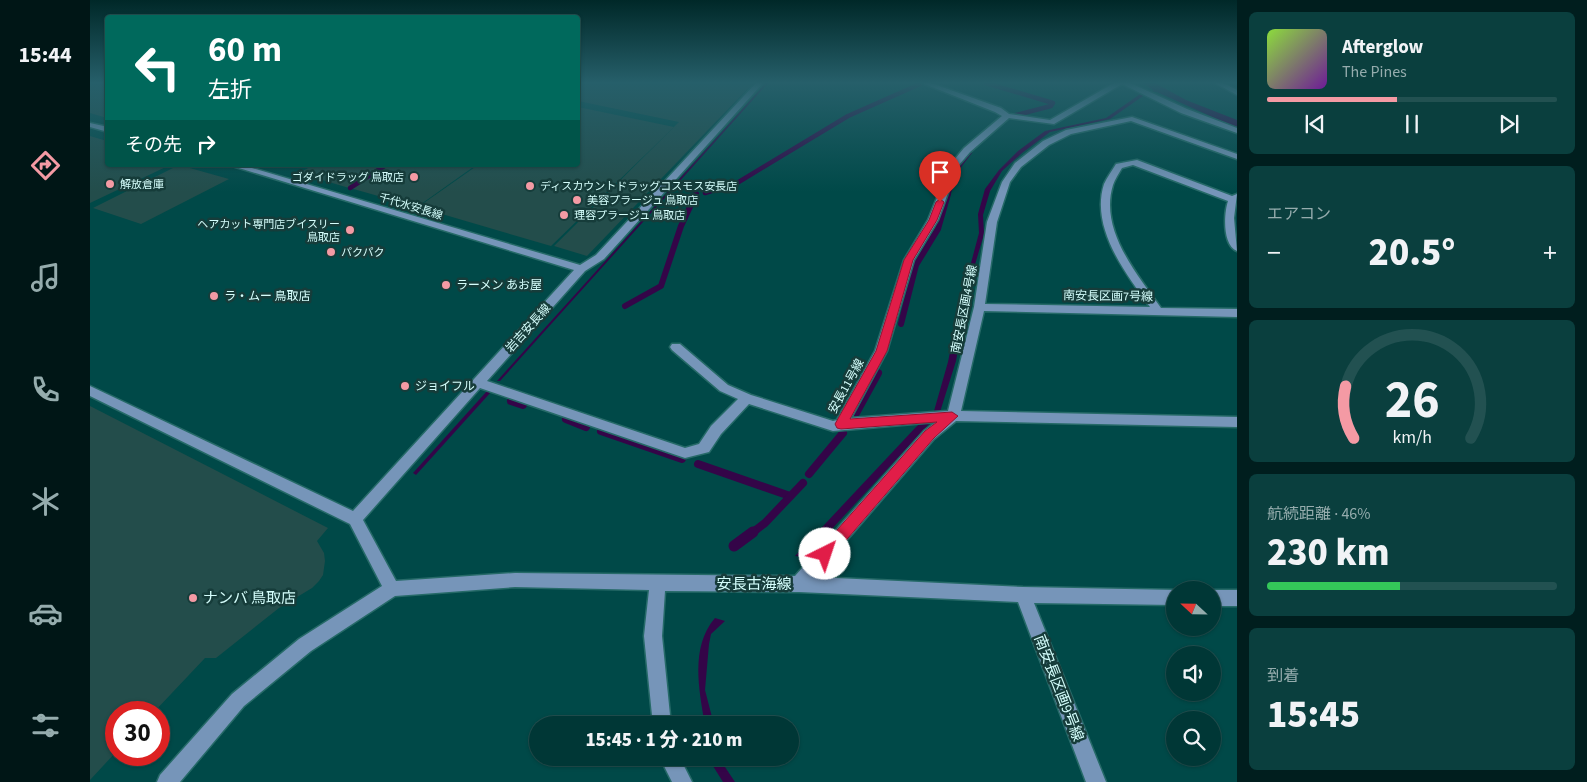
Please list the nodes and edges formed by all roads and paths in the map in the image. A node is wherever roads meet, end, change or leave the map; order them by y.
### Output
1 (727, 119) edge
2 (1003, 119) edge
3 (1032, 119) edge
4 (1054, 119) edge
5 (1130, 119) edge
6 (1133, 119) edge
7 (1207, 119) edge
8 (1050, 122) junction
9 (90, 125) edge
10 (105, 129) edge
11 (1237, 131) edge
12 (1069, 132) junction
13 (1237, 157) edge
14 (240, 167) edge
15 (1236, 199) edge
16 (1237, 248) edge
17 (581, 269) junction
18 (979, 306) junction
19 (1158, 311) junction
20 (1237, 313) edge
21 (676, 347) dead end
22 (478, 383) junction
23 (90, 391) edge
24 (748, 398) junction
25 (952, 416) junction
26 (1237, 422) edge
27 (841, 424) junction
28 (355, 519) junction
29 (658, 583) junction
30 (799, 584) junction
31 (392, 589) junction
32 (1023, 595) junction
33 (1166, 597) edge
34 (1221, 598) edge
35 (1237, 598) edge
36 (661, 716) edge
37 (674, 766) edge
38 (166, 782) edge
39 (682, 782) edge
40 (1096, 782) edge

1 - 17 street, 岩吉安長線
2 - 27 street, 安長11号線
3 - 8 street
4 - 8 street
5 - 12 street, 南安長区画4号線
6 - 13 street, 南安長区画4号線
7 - 11 street
8 - 12 street
9 - 10 street
12 - 18 street, 南安長区画4号線
14 - 17 street, 千代水安長線
15 - 16 street
15 - 19 street
17 - 22 street, 岩吉安長線
18 - 19 street, 南安長区画7号線
18 - 25 street, 南安長区画4号線
19 - 20 street, 南安長区画7号線
21 - 24 street, 安長11号線
22 - 24 street
22 - 28 street, 岩吉安長線
23 - 28 street
24 - 27 street, 安長11号線
25 - 26 street
25 - 27 street
25 - 30 street
28 - 31 street
29 - 30 street, 安長古海線
29 - 31 street, 安長古海線
29 - 36 street
30 - 32 street, 安長古海線
31 - 38 street
32 - 33 street, 安長古海線
32 - 40 street, 南安長区画9号線
34 - 35 street
37 - 39 street

